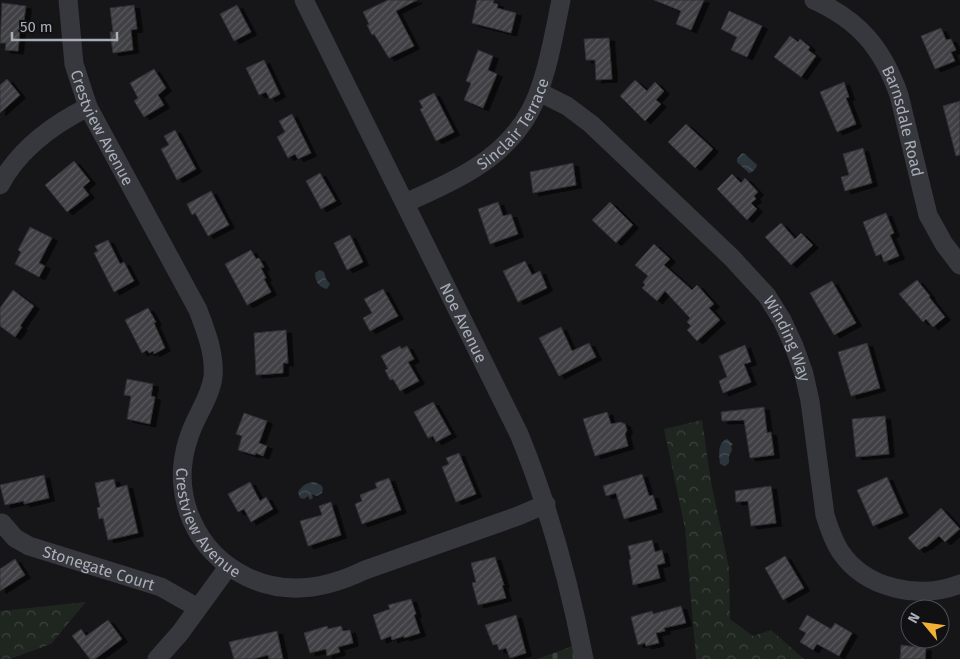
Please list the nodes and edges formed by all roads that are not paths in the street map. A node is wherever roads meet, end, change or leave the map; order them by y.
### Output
1 (68, 0) edge
2 (304, 0) edge
3 (561, 0) edge
4 (814, 0) edge
5 (538, 92) junction
6 (88, 107) junction
7 (0, 185) edge
8 (405, 202) junction
9 (960, 265) edge
10 (546, 504) junction
11 (2, 523) dead end
12 (228, 567) junction
13 (960, 584) edge
14 (198, 608) junction
15 (157, 659) edge
16 (584, 659) edge

1 - 6 street, Crestview Avenue
2 - 8 street, Noe Avenue
3 - 5 street, Sinclair Terrace
4 - 9 street, Barnsdale Road
5 - 8 street, Sinclair Terrace
5 - 13 street, Winding Way
6 - 7 street
6 - 12 street, Crestview Avenue
8 - 10 street, Noe Avenue
10 - 12 street, Crestview Avenue
10 - 16 street, Noe Avenue
11 - 14 street, Stonegate Court
12 - 14 street
14 - 15 street

